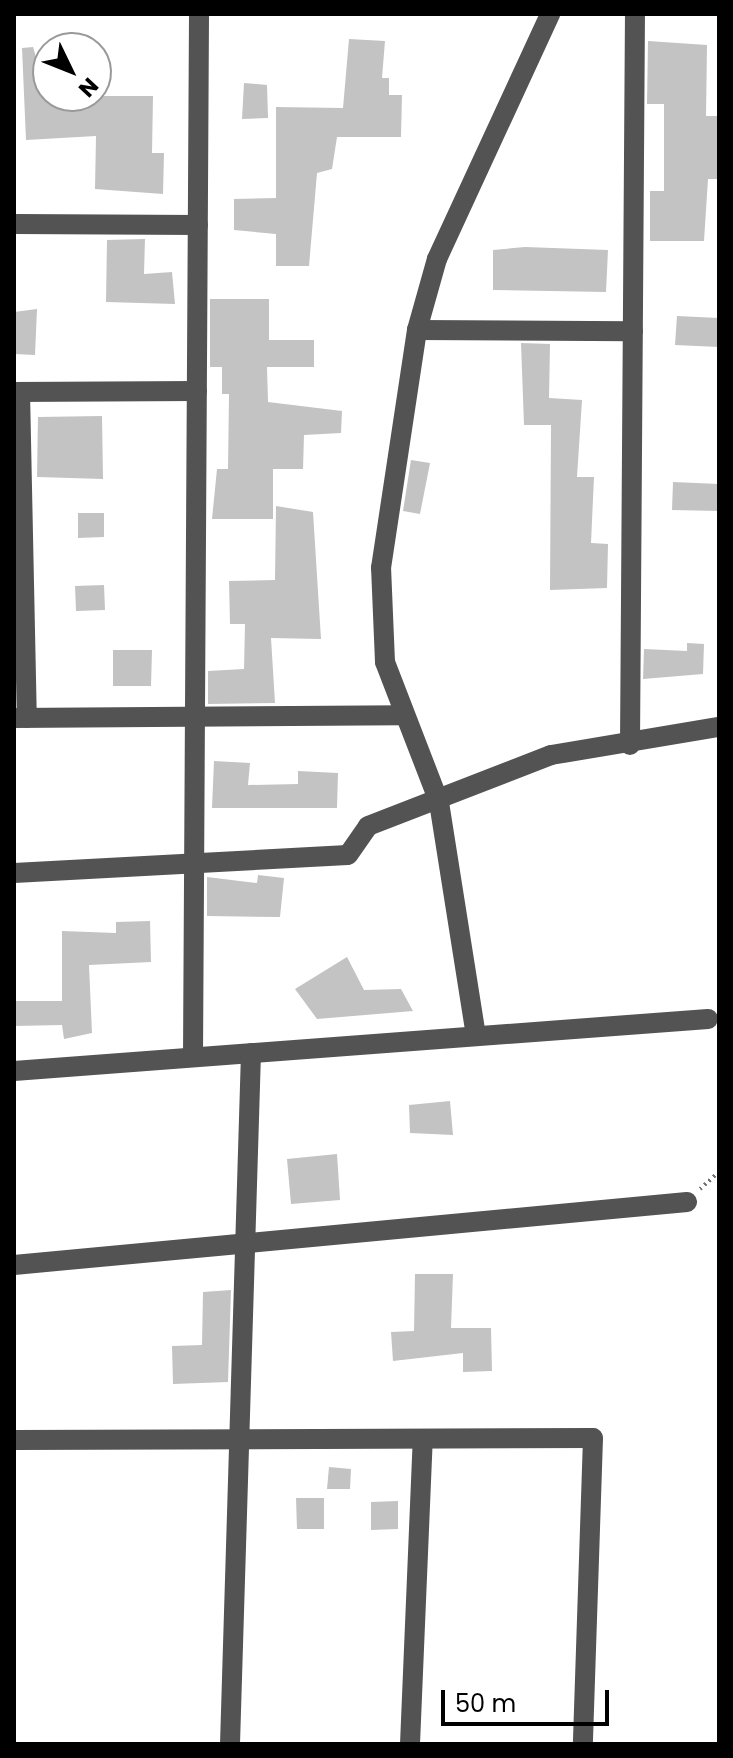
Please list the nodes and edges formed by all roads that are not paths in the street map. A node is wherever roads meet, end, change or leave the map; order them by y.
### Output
1 (199, 14) edge
2 (550, 14) edge
3 (635, 14) edge
4 (14, 224) edge
5 (198, 225) junction
6 (417, 330) junction
7 (633, 331) junction
8 (197, 391) junction
9 (17, 392) edge
10 (19, 585) edge
11 (402, 715) junction
12 (195, 717) junction
13 (21, 718) edge
14 (719, 727) edge
15 (630, 745) junction
16 (439, 802) junction
17 (194, 865) junction
18 (14, 873) edge
19 (708, 1019) dead end
20 (476, 1036) junction
21 (251, 1053) junction
22 (193, 1057) junction
23 (14, 1071) edge
24 (687, 1202) dead end
25 (245, 1243) junction
26 (14, 1265) edge
27 (239, 1439) junction
28 (423, 1439) junction
29 (14, 1440) edge
30 (230, 1744) edge
31 (410, 1744) edge
32 (583, 1744) edge

1 - 5 street
2 - 6 street
3 - 7 street
4 - 5 street
5 - 8 street
6 - 7 street
6 - 11 street
7 - 15 street
8 - 9 street
8 - 12 street
9 - 10 street
10 - 13 street
11 - 12 street
11 - 16 street
12 - 13 street
12 - 17 street
14 - 15 street
15 - 16 street
16 - 17 street
16 - 20 street
17 - 18 street
17 - 22 street
19 - 20 street
20 - 21 street
21 - 22 street
21 - 25 street
22 - 23 street
24 - 25 street
25 - 26 street
25 - 27 street
27 - 28 street
27 - 29 street
27 - 30 street
28 - 31 street
28 - 32 street

